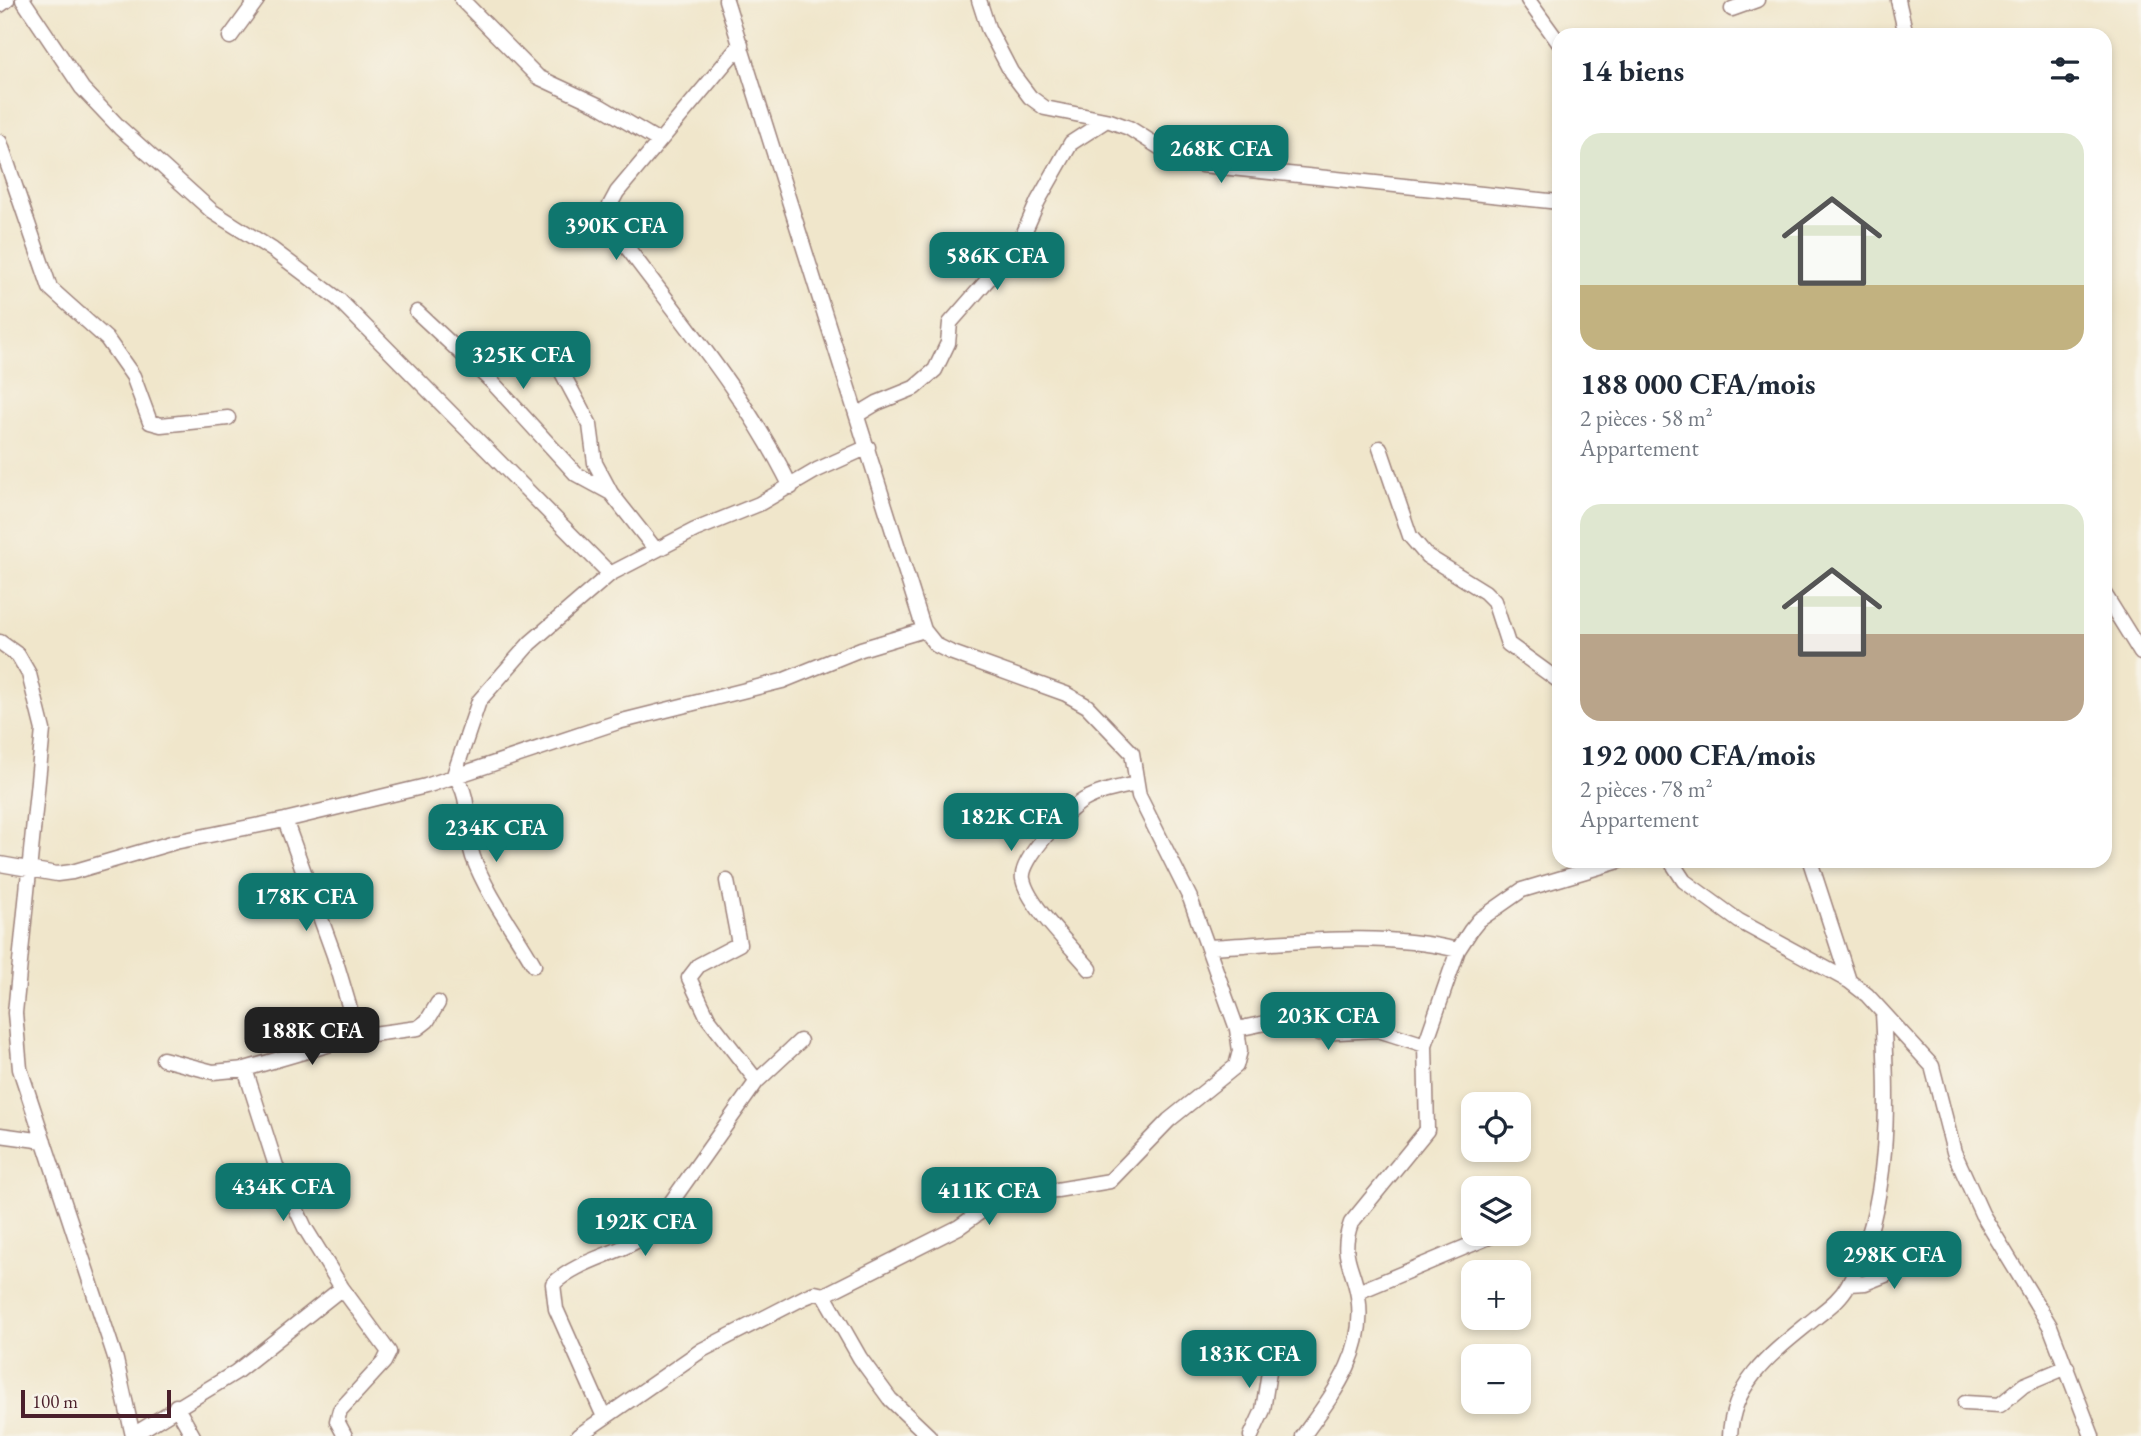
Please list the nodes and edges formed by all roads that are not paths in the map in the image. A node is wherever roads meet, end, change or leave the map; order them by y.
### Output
1 (7, 0) edge
2 (23, 0) edge
3 (257, 0) edge
4 (462, 0) edge
5 (726, 0) edge
6 (979, 0) edge
7 (1528, 0) edge
8 (1758, 0) edge
9 (1898, 0) edge
10 (0, 5) edge
11 (1732, 9) dead end
12 (1904, 28) edge
13 (1552, 33) edge
14 (230, 37) dead end
15 (741, 44) junction
16 (1105, 121) junction
17 (659, 141) junction
18 (0, 142) edge
19 (1552, 201) edge
20 (417, 312) dead end
21 (552, 354) dead end
22 (857, 415) junction
23 (228, 418) dead end
24 (867, 447) junction
25 (1380, 448) dead end
26 (791, 487) junction
27 (611, 494) junction
28 (656, 550) junction
29 (610, 574) junction
30 (2112, 606) edge
31 (924, 630) junction
32 (0, 642) edge
33 (2141, 653) edge
34 (1552, 676) edge
35 (454, 775) junction
36 (1136, 784) junction
37 (285, 820) junction
38 (0, 864) edge
39 (1596, 868) edge
40 (1676, 868) edge
41 (1812, 868) edge
42 (27, 870) junction
43 (727, 881) dead end
44 (1208, 947) junction
45 (1458, 950) junction
46 (534, 965) dead end
47 (1090, 969) dead end
48 (1849, 981) junction
49 (438, 1003) dead end
50 (1883, 1013) junction
51 (1237, 1029) junction
52 (358, 1036) junction
53 (800, 1041) dead end
54 (1425, 1045) junction
55 (163, 1059) dead end
56 (244, 1069) junction
57 (757, 1081) junction
58 (0, 1135) edge
59 (44, 1140) junction
60 (1470, 1246) edge
61 (1943, 1269) dead end
62 (1849, 1284) junction
63 (342, 1288) junction
64 (1358, 1292) junction
65 (824, 1295) junction
66 (1272, 1352) dead end
67 (2067, 1367) junction
68 (1965, 1403) dead end
69 (176, 1406) junction
70 (604, 1416) junction
71 (133, 1436) edge
72 (193, 1436) edge
73 (345, 1436) edge
74 (578, 1436) edge
75 (929, 1436) edge
76 (1251, 1436) edge
77 (1303, 1436) edge
78 (1730, 1436) edge
79 (2092, 1436) edge

1 - 10 street
2 - 29 street
3 - 14 street
4 - 17 street
5 - 15 street
6 - 16 street
7 - 13 street
8 - 11 street
9 - 12 street
15 - 17 street
15 - 22 street
16 - 19 street
16 - 22 street
17 - 26 street
18 - 23 street
20 - 27 street
21 - 27 street
22 - 24 street
24 - 26 street
24 - 31 street
25 - 34 street
26 - 28 street
27 - 28 street
28 - 29 street
29 - 35 street
30 - 33 street
31 - 35 street
31 - 36 street
32 - 42 street
35 - 37 street
35 - 46 street
36 - 44 street
36 - 47 street
37 - 42 street
37 - 52 street
38 - 42 street
39 - 45 street
40 - 48 street
41 - 48 street
42 - 59 street
43 - 57 street
44 - 45 street
44 - 51 street
45 - 54 street
48 - 50 street
49 - 52 street
50 - 62 street
50 - 67 street
51 - 54 street
51 - 65 street
52 - 56 street
53 - 57 street
54 - 64 street
55 - 56 street
56 - 63 street
57 - 70 street
58 - 59 street
59 - 71 street
60 - 64 street
61 - 62 street
62 - 78 street
63 - 69 street
63 - 73 street
64 - 77 street
65 - 70 street
65 - 75 street
66 - 76 street
67 - 68 street
67 - 79 street
69 - 71 street
69 - 72 street
70 - 74 street

